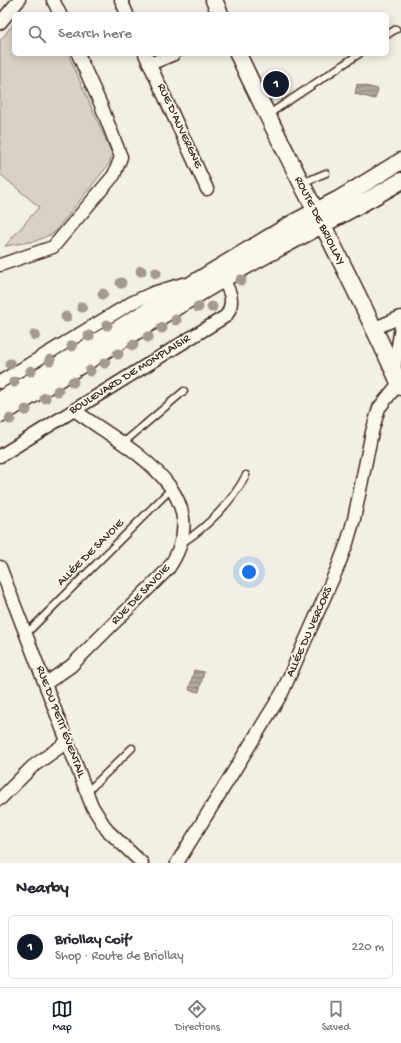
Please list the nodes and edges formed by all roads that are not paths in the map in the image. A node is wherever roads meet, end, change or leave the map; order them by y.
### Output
1 (19, 0) edge
2 (53, 0) edge
3 (121, 0) edge
4 (214, 0) edge
5 (59, 12) edge
6 (126, 12) edge
7 (219, 12) edge
8 (0, 23) edge
9 (396, 29) dead end
10 (389, 34) edge
11 (79, 56) edge
12 (164, 56) edge
13 (239, 56) edge
14 (356, 56) edge
15 (148, 59) edge
16 (266, 115) junction
17 (401, 162) edge
18 (326, 173) dead end
19 (401, 181) edge
20 (301, 184) junction
21 (207, 189) dead end
22 (318, 218) junction
23 (0, 265) edge
24 (219, 274) junction
25 (196, 282) junction
26 (401, 317) edge
27 (401, 327) edge
28 (375, 328) junction
29 (398, 380) edge
30 (0, 382) edge
31 (184, 391) dead end
32 (0, 400) edge
33 (74, 410) junction
34 (0, 415) edge
35 (122, 444) junction
36 (0, 456) edge
37 (246, 475) dead end
38 (172, 488) junction
39 (181, 544) junction
40 (0, 567) edge
41 (4, 592) edge
42 (26, 634) junction
43 (45, 684) junction
44 (67, 742) junction
45 (132, 748) dead end
46 (87, 792) junction
47 (0, 799) edge
48 (142, 863) edge
49 (177, 863) edge

1 - 8 street
2 - 5 street
3 - 6 street
4 - 7 main road
9 - 10 lane
11 - 23 street
12 - 15 street, RUE D'AUVERGNE
13 - 16 main road, ROUTE DE BRIOLLAY
14 - 16 lane
15 - 21 street, RUE D'AUVERGNE
16 - 20 main road, ROUTE DE BRIOLLAY
17 - 22 main road
18 - 20 lane
19 - 22 main road
20 - 22 main road, ROUTE DE BRIOLLAY
22 - 24 main road
22 - 28 main road, ROUTE DE BRIOLLAY
24 - 25 main road
24 - 33 street, BOULEVARD DE MONPLAISIR
24 - 34 main road
25 - 30 street
25 - 32 main road
26 - 28 street
27 - 29 street
28 - 29 main road, ROUTE DE BRIOLLAY
29 - 49 street, ALLÉE DU VERCORS
31 - 35 lane
33 - 35 street, RUE DE SAVOIE
33 - 36 street, BOULEVARD DE MONPLAISIR
35 - 38 street, RUE DE SAVOIE
37 - 39 lane
38 - 39 street, RUE DE SAVOIE
38 - 42 lane, ALLÉE DE SAVOIE
39 - 43 street, RUE DE SAVOIE
40 - 41 street, RUE DU PETIT ÉVENTAIL
41 - 42 street, RUE DU PETIT ÉVENTAIL
42 - 43 street, RUE DU PETIT ÉVENTAIL
43 - 44 street, RUE DU PETIT ÉVENTAIL
44 - 46 street, RUE DU PETIT ÉVENTAIL
44 - 47 street
45 - 46 lane
46 - 48 street, RUE DU PETIT ÉVENTAIL

